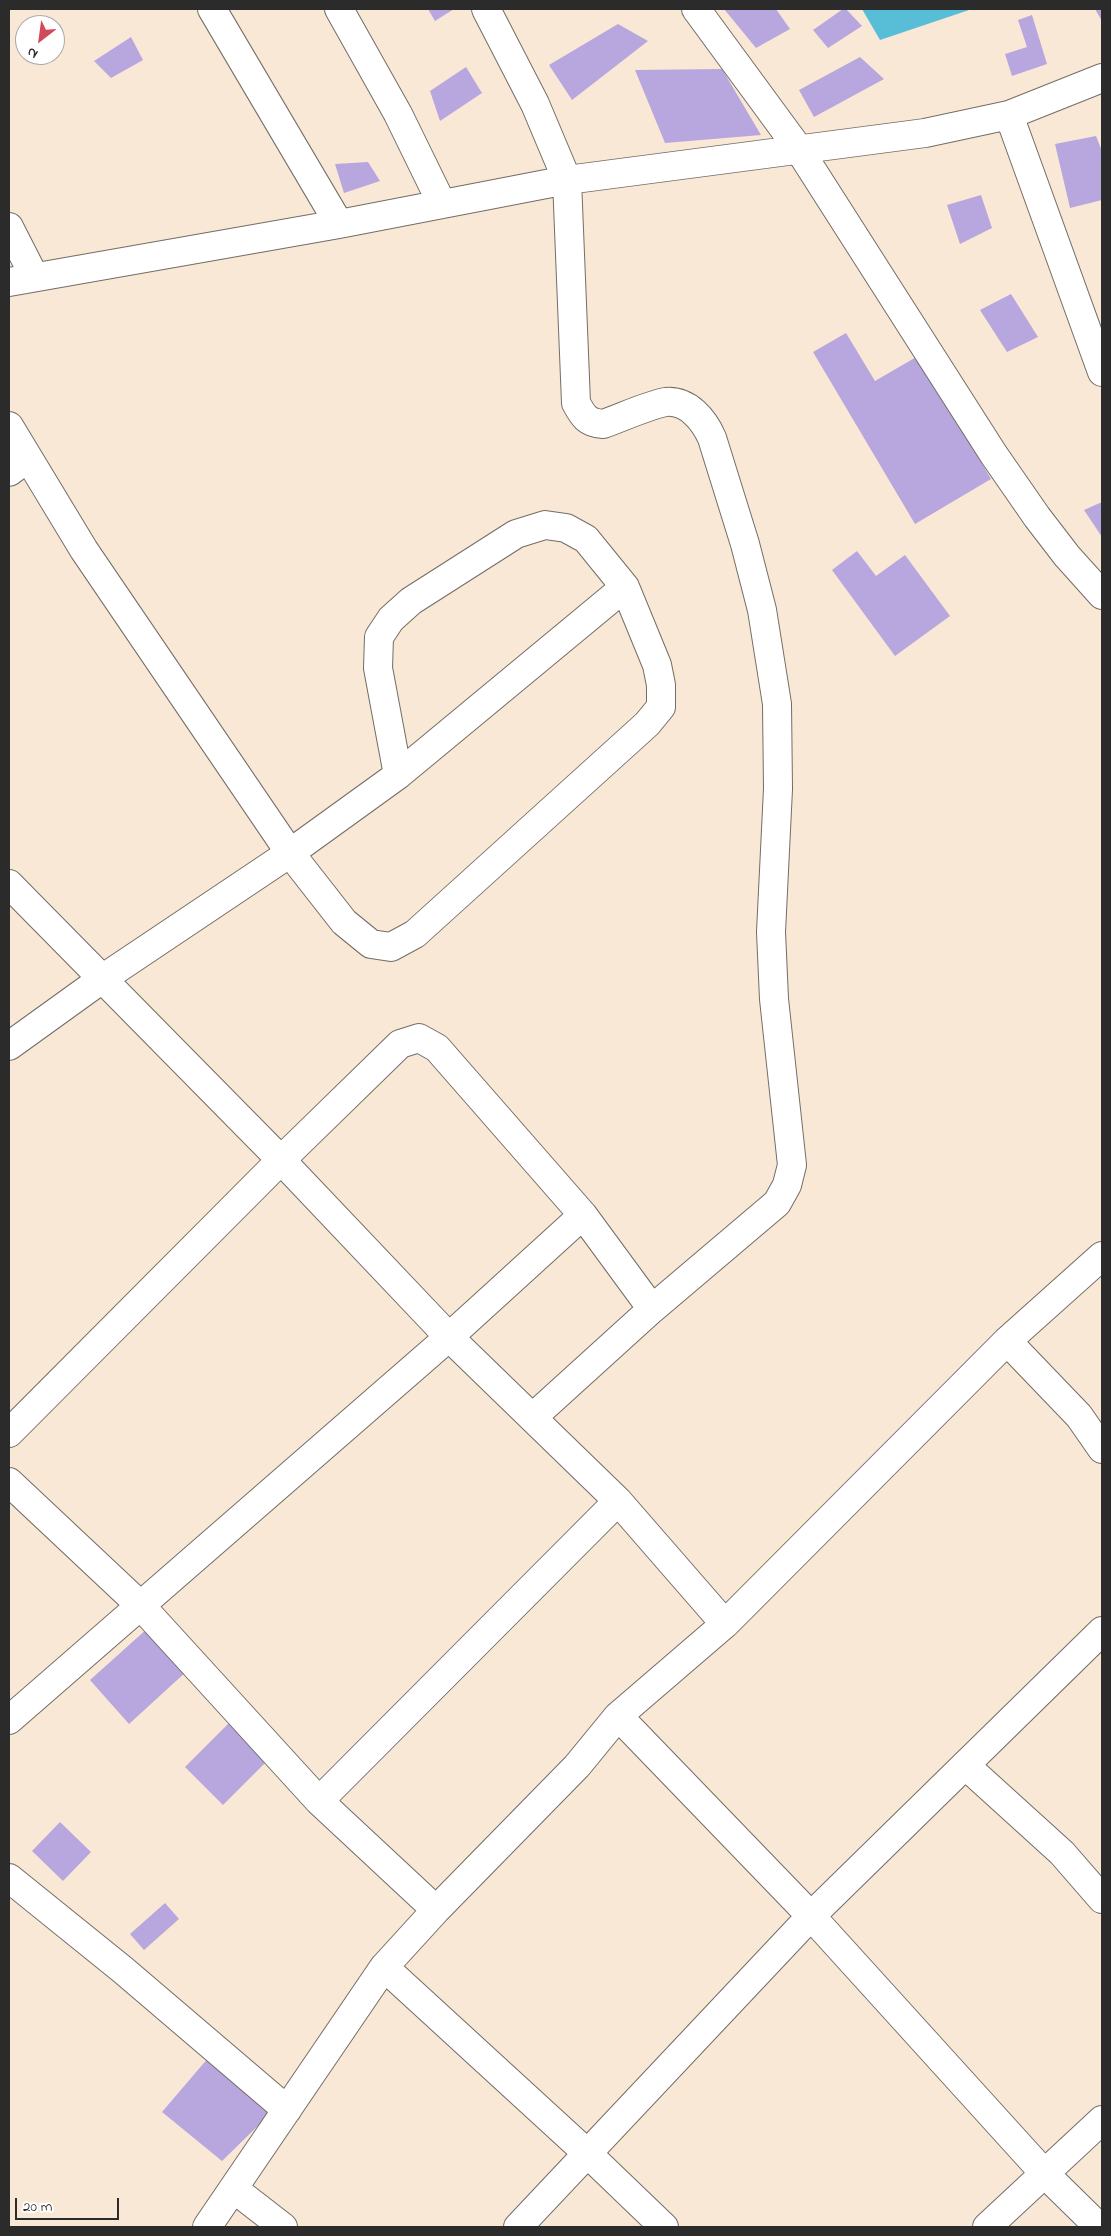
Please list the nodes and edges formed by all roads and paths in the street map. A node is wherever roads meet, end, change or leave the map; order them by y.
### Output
1 (212, 9) edge
2 (339, 9) edge
3 (486, 9) edge
4 (696, 9) edge
5 (1102, 78) edge
6 (1009, 115) junction
7 (798, 148) junction
8 (567, 180) junction
9 (442, 204) junction
10 (339, 224) junction
11 (9, 227) edge
12 (22, 279) edge
13 (1102, 372) edge
14 (9, 426) edge
15 (18, 466) edge
16 (625, 587) junction
17 (1102, 595) edge
18 (398, 775) junction
19 (290, 853) junction
20 (9, 884) edge
21 (102, 979) junction
22 (9, 1046) edge
23 (281, 1160) junction
24 (583, 1215) junction
25 (1102, 1256) edge
26 (652, 1308) junction
27 (449, 1337) junction
28 (1007, 1341) junction
29 (533, 1418) junction
30 (9, 1433) edge
31 (1102, 1449) edge
32 (9, 1482) edge
33 (618, 1501) junction
34 (141, 1606) junction
35 (725, 1624) junction
36 (1102, 1631) edge
37 (618, 1716) junction
38 (9, 1720) edge
39 (965, 1765) junction
40 (319, 1801) junction
41 (9, 1878) edge
42 (1102, 1899) edge
43 (436, 1910) junction
44 (811, 1916) junction
45 (384, 1967) junction
46 (287, 2110) junction
47 (1102, 2120) edge
48 (588, 2154) junction
49 (1045, 2174) junction
50 (234, 2189) junction
51 (207, 2227) edge
52 (283, 2227) edge
53 (518, 2227) edge
54 (664, 2227) edge
55 (987, 2227) edge
56 (1099, 2227) edge

1 - 10 street
2 - 9 street
3 - 8 street
4 - 7 street
5 - 6 street
6 - 7 street
6 - 13 street
7 - 8 street
7 - 17 street
8 - 9 street
8 - 26 street
9 - 10 street
10 - 12 street
11 - 12 street
14 - 15 street
15 - 19 street
16 - 18 street
16 - 18 street
16 - 19 street
18 - 19 street
19 - 21 street
20 - 21 street
21 - 22 street
21 - 23 street
23 - 24 street
23 - 27 street
23 - 30 street
24 - 26 street
24 - 27 street
25 - 28 street
26 - 29 street
27 - 29 street
27 - 34 street
28 - 31 street
28 - 35 street
29 - 33 street
32 - 34 street
33 - 35 street
33 - 40 street
34 - 38 street
34 - 40 street
35 - 37 street
36 - 39 street
37 - 43 street
37 - 44 street
39 - 42 street
39 - 44 street
40 - 43 street
41 - 46 street
43 - 45 street
44 - 48 street
44 - 49 street
45 - 46 street
45 - 48 street
46 - 50 street
47 - 49 street
48 - 53 street
48 - 54 street
49 - 55 street
49 - 56 street
50 - 51 street
50 - 52 street

